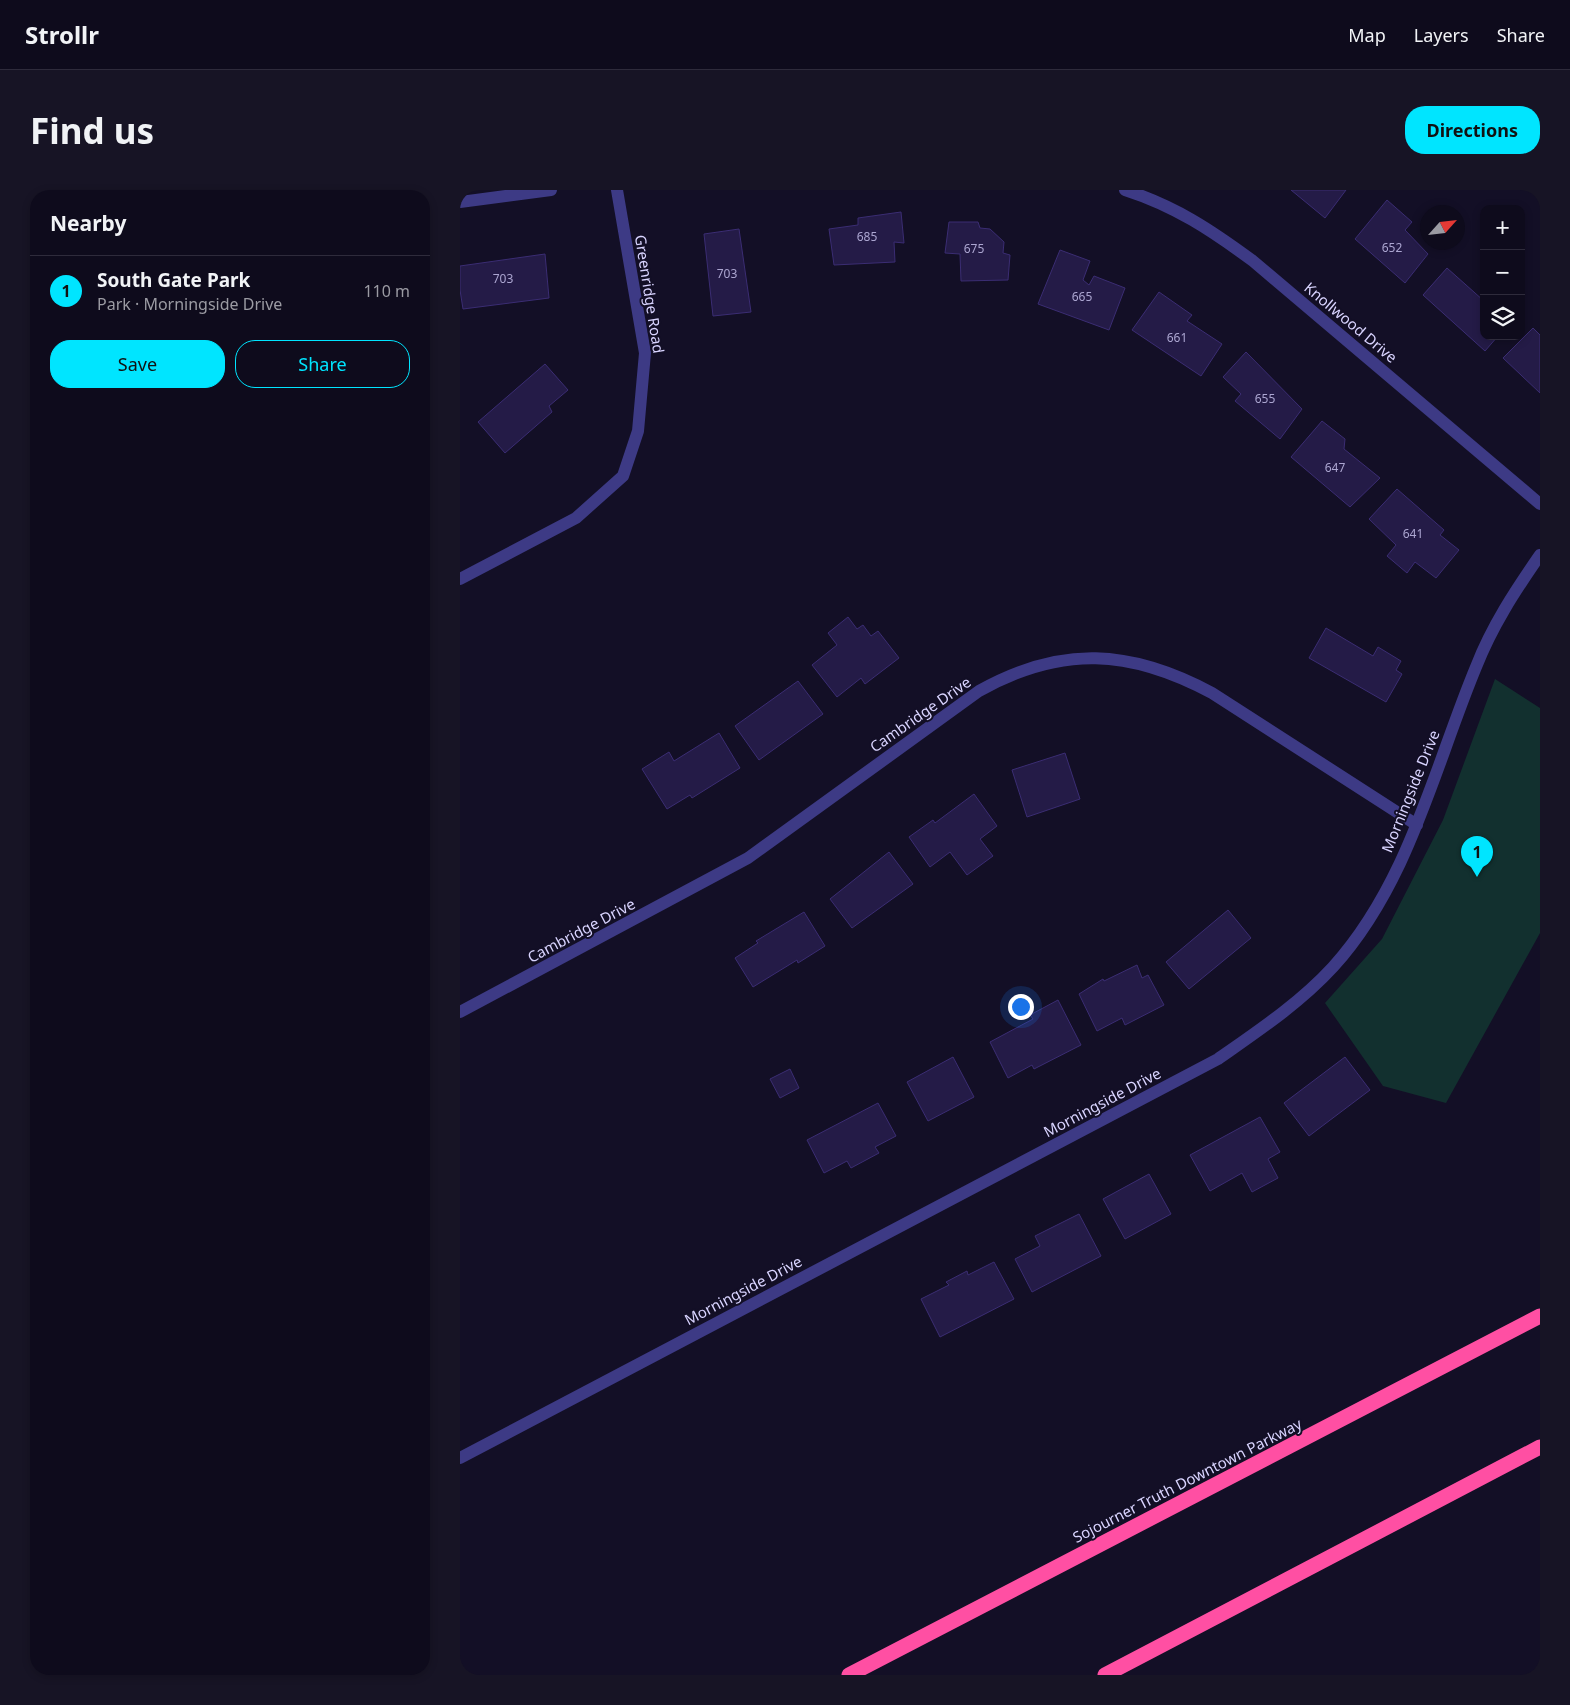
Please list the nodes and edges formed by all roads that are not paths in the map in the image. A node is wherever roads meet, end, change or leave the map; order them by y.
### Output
1 (551, 190) edge
2 (617, 190) edge
3 (1125, 190) edge
4 (460, 202) edge
5 (1540, 504) edge
6 (1540, 555) edge
7 (460, 579) edge
8 (1417, 825) junction
9 (460, 1012) edge
10 (1540, 1316) edge
11 (1540, 1447) edge
12 (460, 1458) edge
13 (849, 1675) edge
14 (1105, 1675) edge

1 - 4 street
2 - 7 street, Greenridge Road
3 - 5 street, Knollwood Drive
6 - 8 street, Morningside Drive
8 - 9 street, Cambridge Drive
8 - 12 street, Morningside Drive
10 - 13 highway, Sojourner Truth Downtown Parkway
11 - 14 highway

